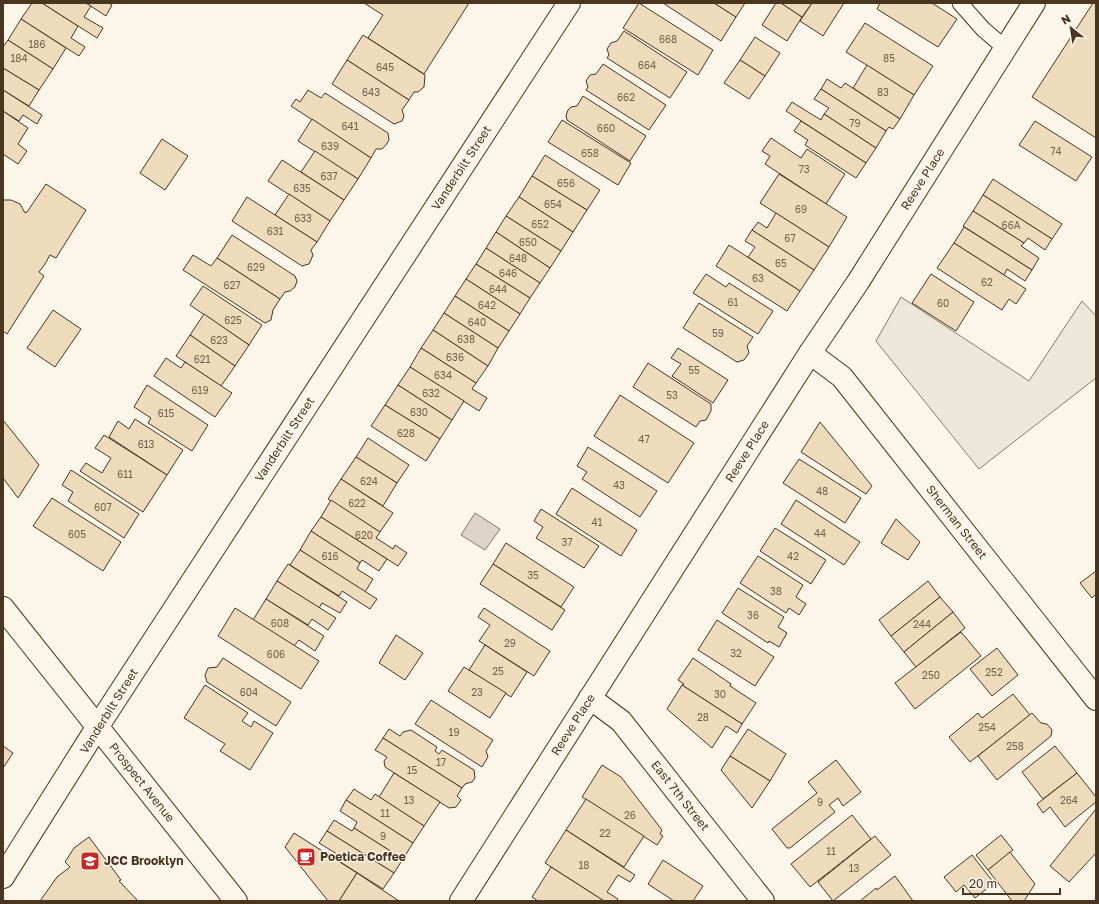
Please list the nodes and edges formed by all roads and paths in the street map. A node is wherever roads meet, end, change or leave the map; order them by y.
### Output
1 (569, 3) edge
2 (960, 3) edge
3 (1034, 3) edge
4 (1005, 48) junction
5 (810, 353) junction
6 (3, 608) edge
7 (590, 698) junction
8 (1096, 699) edge
9 (98, 726) junction
10 (3, 877) edge
11 (236, 901) edge
12 (461, 901) edge
13 (762, 901) edge

1 - 9 street, Vanderbilt Street
2 - 4 lane
3 - 4 street, Reeve Place
4 - 5 street, Reeve Place
5 - 7 street, Reeve Place
5 - 8 street, Sherman Street
6 - 9 street, Prospect Avenue
7 - 12 street, Reeve Place
7 - 13 street, East 7th Street
9 - 10 street, Vanderbilt Street
9 - 11 street, Prospect Avenue

